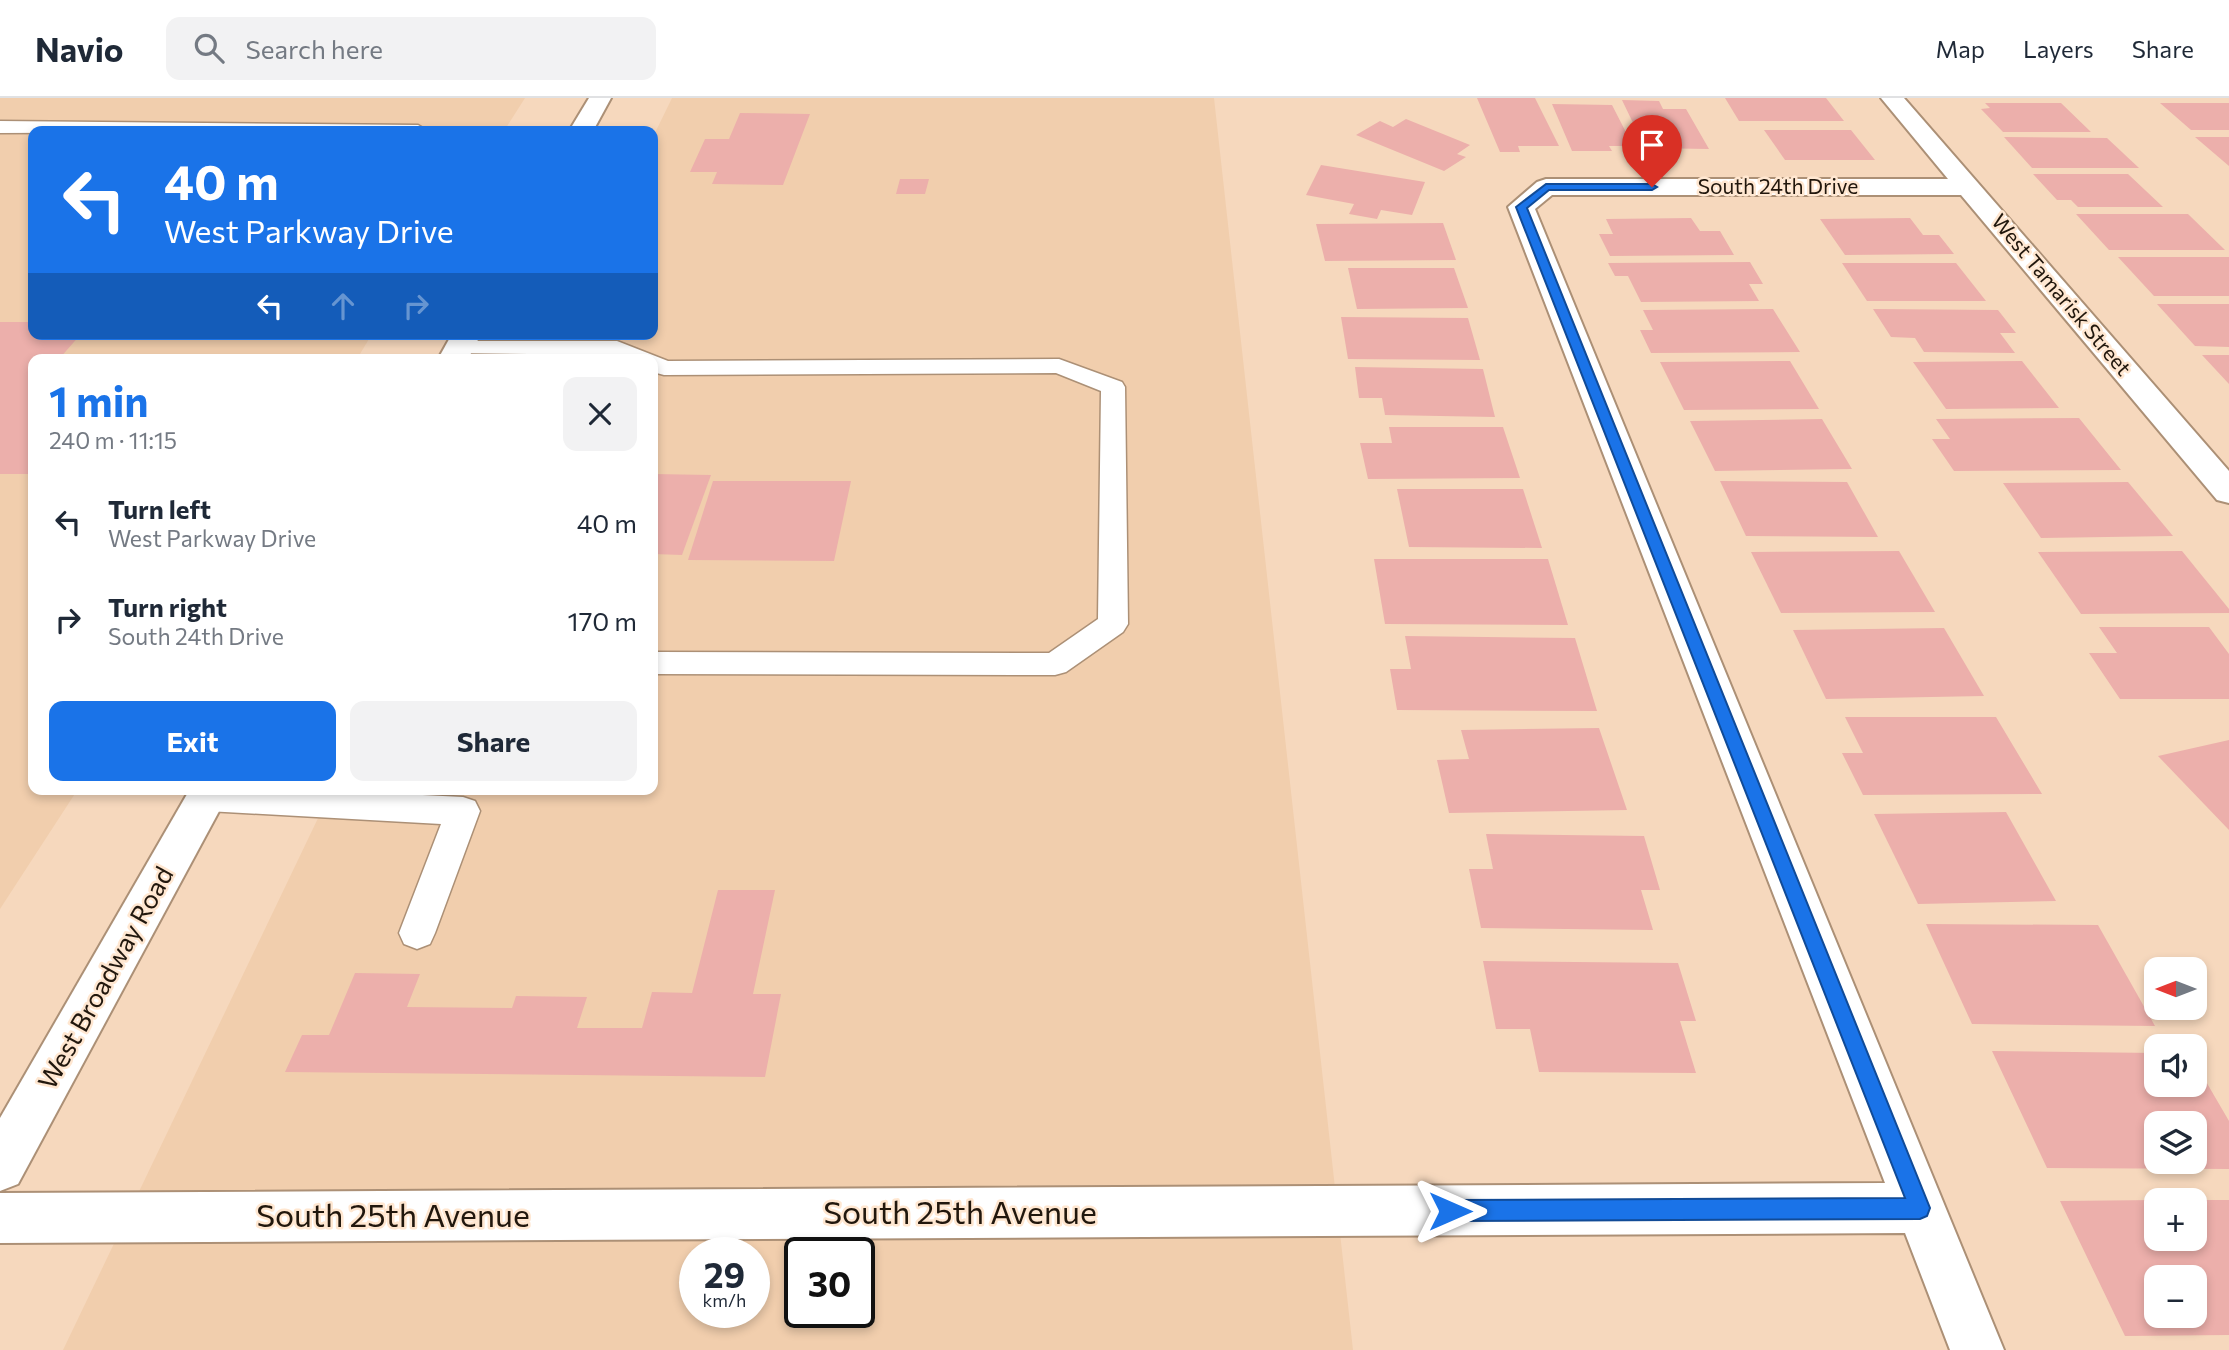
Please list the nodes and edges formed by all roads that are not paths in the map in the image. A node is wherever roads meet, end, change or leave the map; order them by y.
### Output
1 (600, 98) edge
2 (1892, 98) edge
3 (584, 126) edge
4 (0, 127) edge
5 (28, 127) edge
6 (1969, 187) junction
7 (460, 347) edge
8 (615, 354) edge
9 (658, 365) edge
10 (2229, 492) edge
11 (658, 663) edge
12 (208, 795) edge
13 (237, 795) edge
14 (417, 933) dead end
15 (0, 1166) edge
16 (1920, 1208) junction
17 (0, 1218) edge
18 (1977, 1350) edge

1 - 3 street
2 - 6 street, West Tamarisk Street
4 - 5 lane
6 - 10 street, West Tamarisk Street
6 - 16 street, South 24th Drive
7 - 8 lane
9 - 11 lane
12 - 15 street, West Broadway Road
13 - 14 lane
16 - 17 street, South 25th Avenue
16 - 18 street

